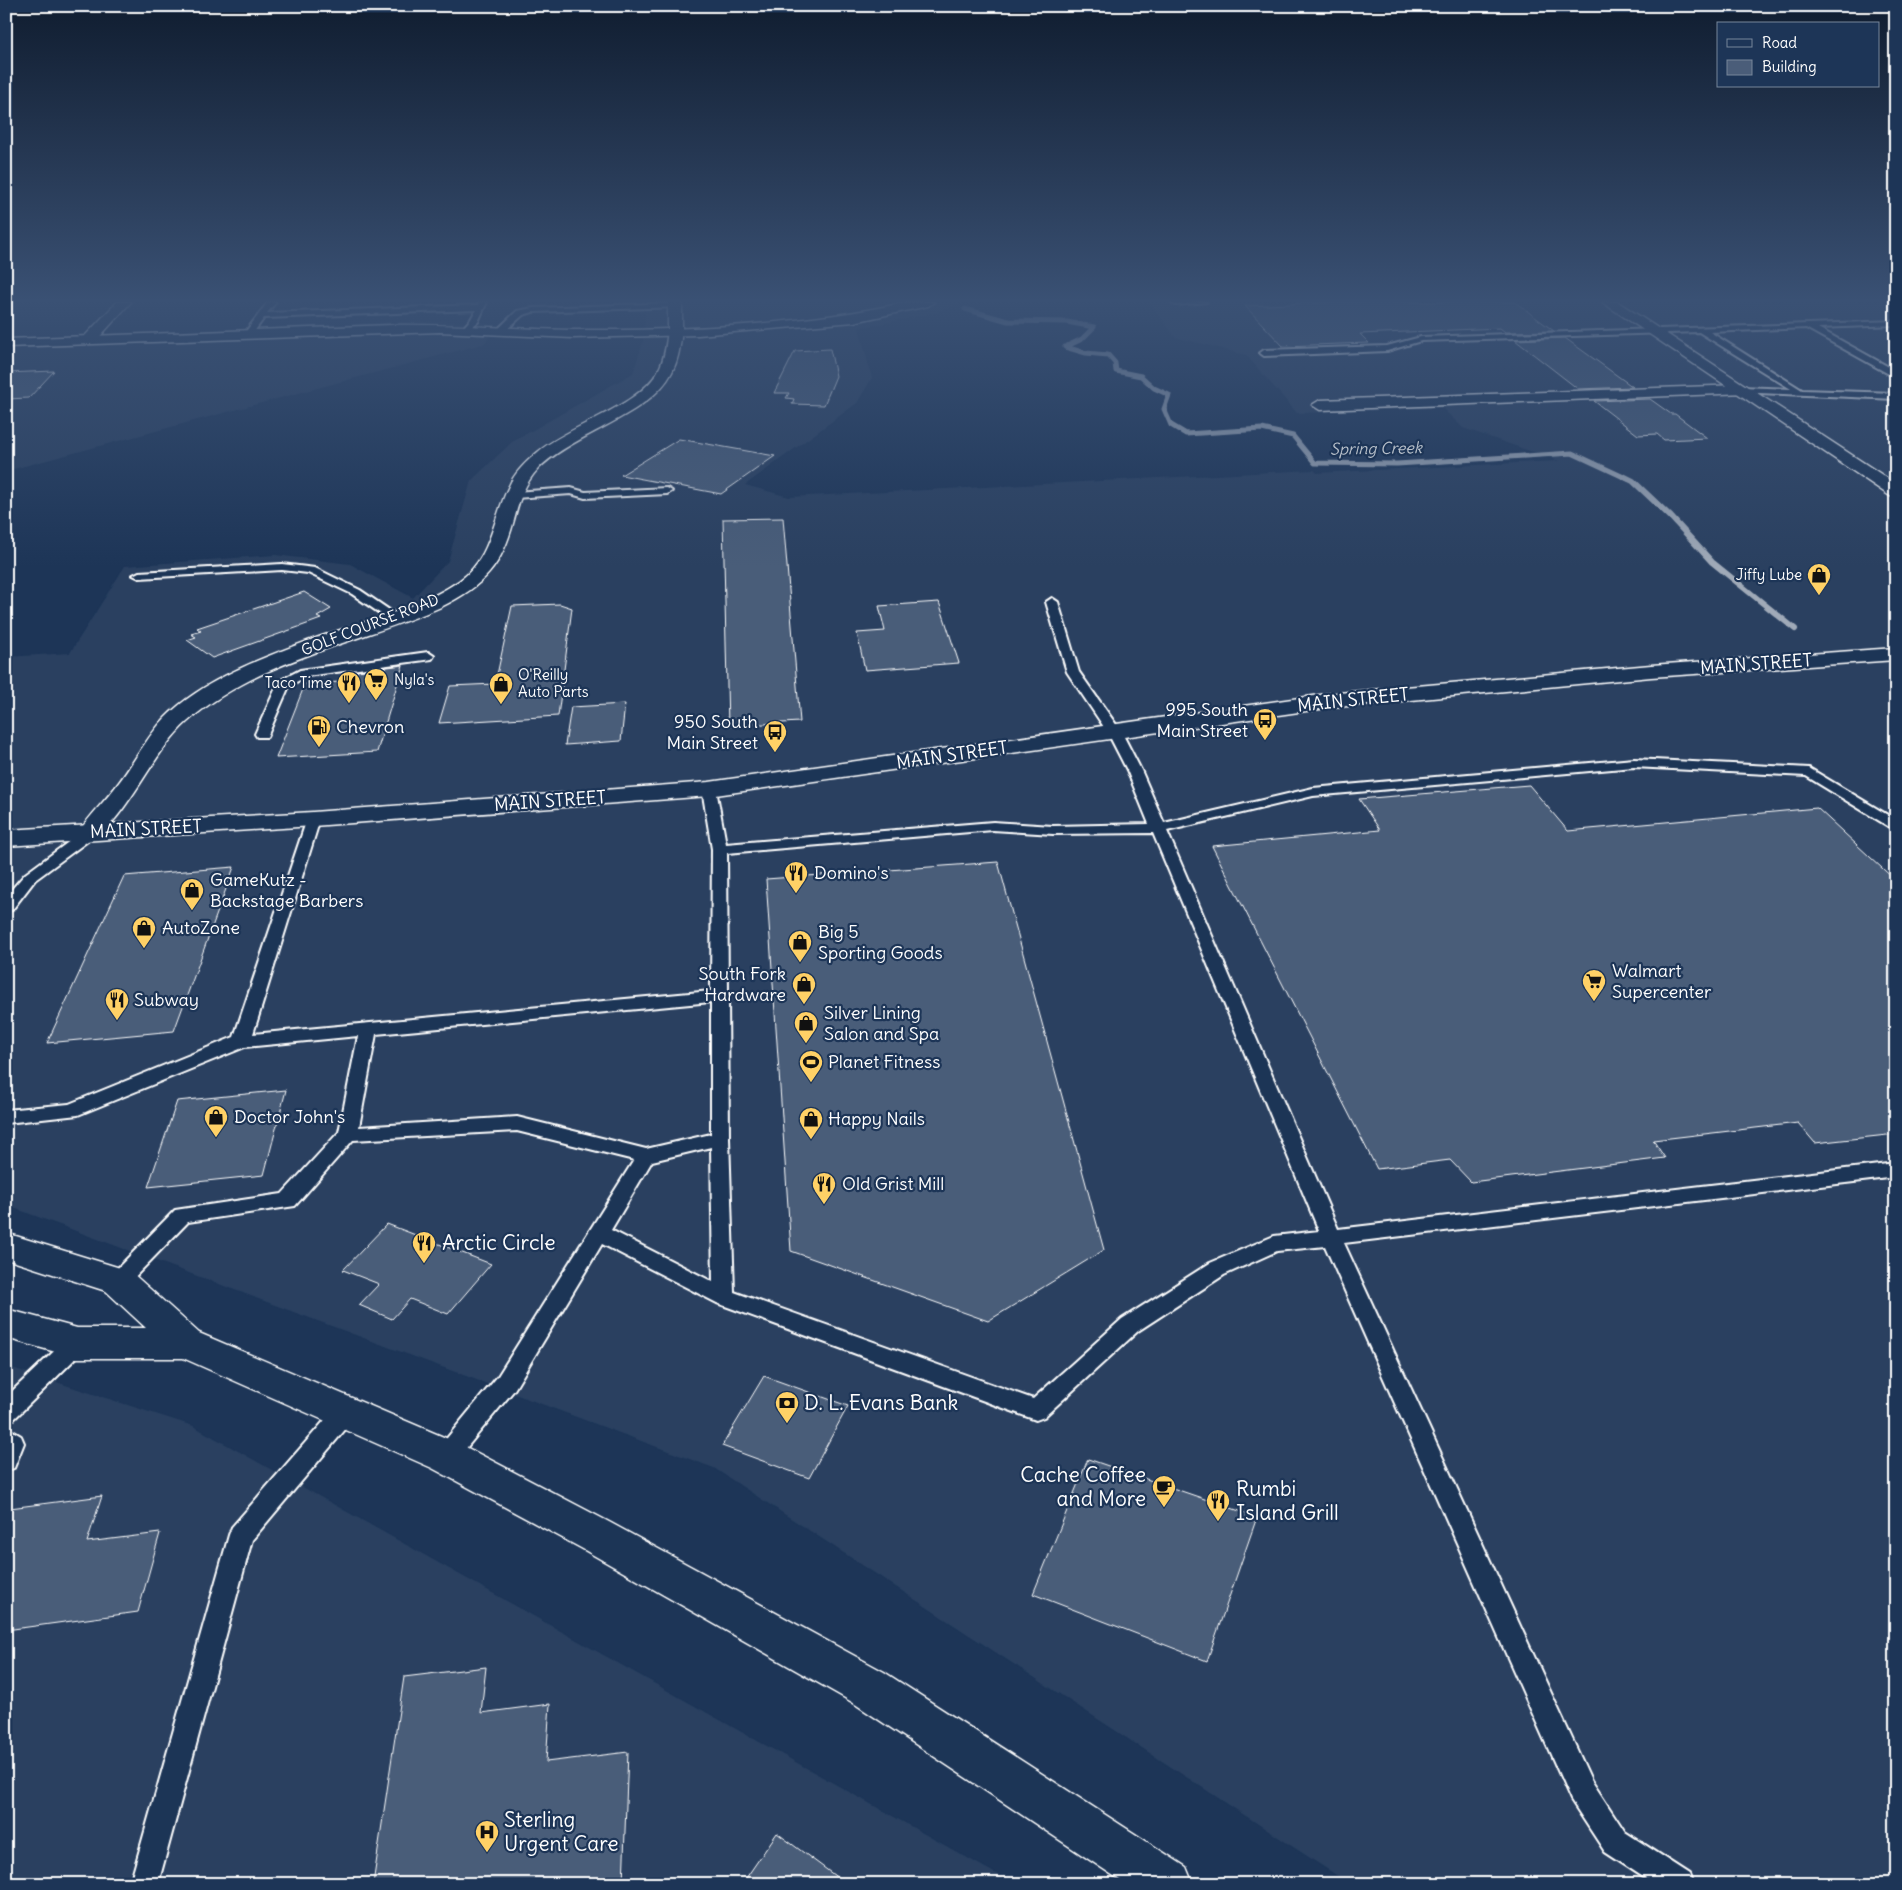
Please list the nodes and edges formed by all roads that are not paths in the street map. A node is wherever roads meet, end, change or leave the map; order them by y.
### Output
1 (649, 390) edge
2 (1735, 390) edge
3 (1741, 390) edge
4 (1753, 390) edge
5 (1800, 391) joint
6 (1896, 396) edge
7 (1320, 405) dead end
8 (667, 491) dead end
9 (1896, 492) edge
10 (515, 494) junction
11 (139, 575) dead end
12 (1052, 602) dead end
13 (395, 618) junction
14 (1896, 654) edge
15 (428, 656) dead end
16 (1115, 733) junction
17 (262, 734) dead end
18 (709, 788) junction
19 (312, 819) junction
20 (1896, 827) edge
21 (1159, 828) junction
22 (91, 832) junction
23 (6, 838) edge
24 (719, 850) junction
25 (7, 903) edge
26 (720, 996) junction
27 (368, 1029) junction
28 (242, 1041) junction
29 (6, 1117) edge
30 (348, 1134) junction
31 (720, 1138) junction
32 (646, 1156) junction
33 (1896, 1170) edge
34 (600, 1234) junction
35 (1331, 1236) junction
36 (6, 1246) edge
37 (118, 1280) junction
38 (724, 1297) junction
39 (6, 1323) edge
40 (77, 1343) junction
41 (186, 1343) junction
42 (6, 1412) edge
43 (346, 1412) junction
44 (6, 1438) edge
45 (446, 1456) junction
46 (6, 1461) edge
47 (144, 1884) edge
48 (1170, 1884) edge
49 (1680, 1884) edge

1 - 10 main road, GOLF COURSE ROAD
2 - 7 main road
3 - 9 main road
4 - 5 lane
5 - 6 lane
8 - 10 lane
10 - 13 main road, GOLF COURSE ROAD
11 - 13 lane
12 - 16 lane
13 - 22 main road, GOLF COURSE ROAD
14 - 16 main road, MAIN STREET
15 - 17 lane
16 - 18 main road, MAIN STREET
16 - 21 lane
18 - 19 main road, MAIN STREET
18 - 24 lane
19 - 22 main road, MAIN STREET
19 - 28 lane
20 - 21 lane
21 - 24 lane
21 - 35 lane
22 - 23 main road, MAIN STREET
22 - 25 lane
24 - 26 lane
26 - 27 lane
26 - 31 lane
27 - 28 lane
27 - 30 lane
28 - 29 lane
30 - 32 lane
30 - 37 lane
31 - 32 lane
31 - 38 lane
32 - 34 lane
33 - 35 lane
34 - 38 lane
34 - 45 lane
35 - 38 lane
35 - 49 lane
36 - 37 main road
37 - 41 main road
39 - 40 main road
40 - 41 main road
40 - 42 lane
41 - 43 main road
43 - 45 main road
43 - 47 lane
44 - 46 lane
45 - 48 main road

